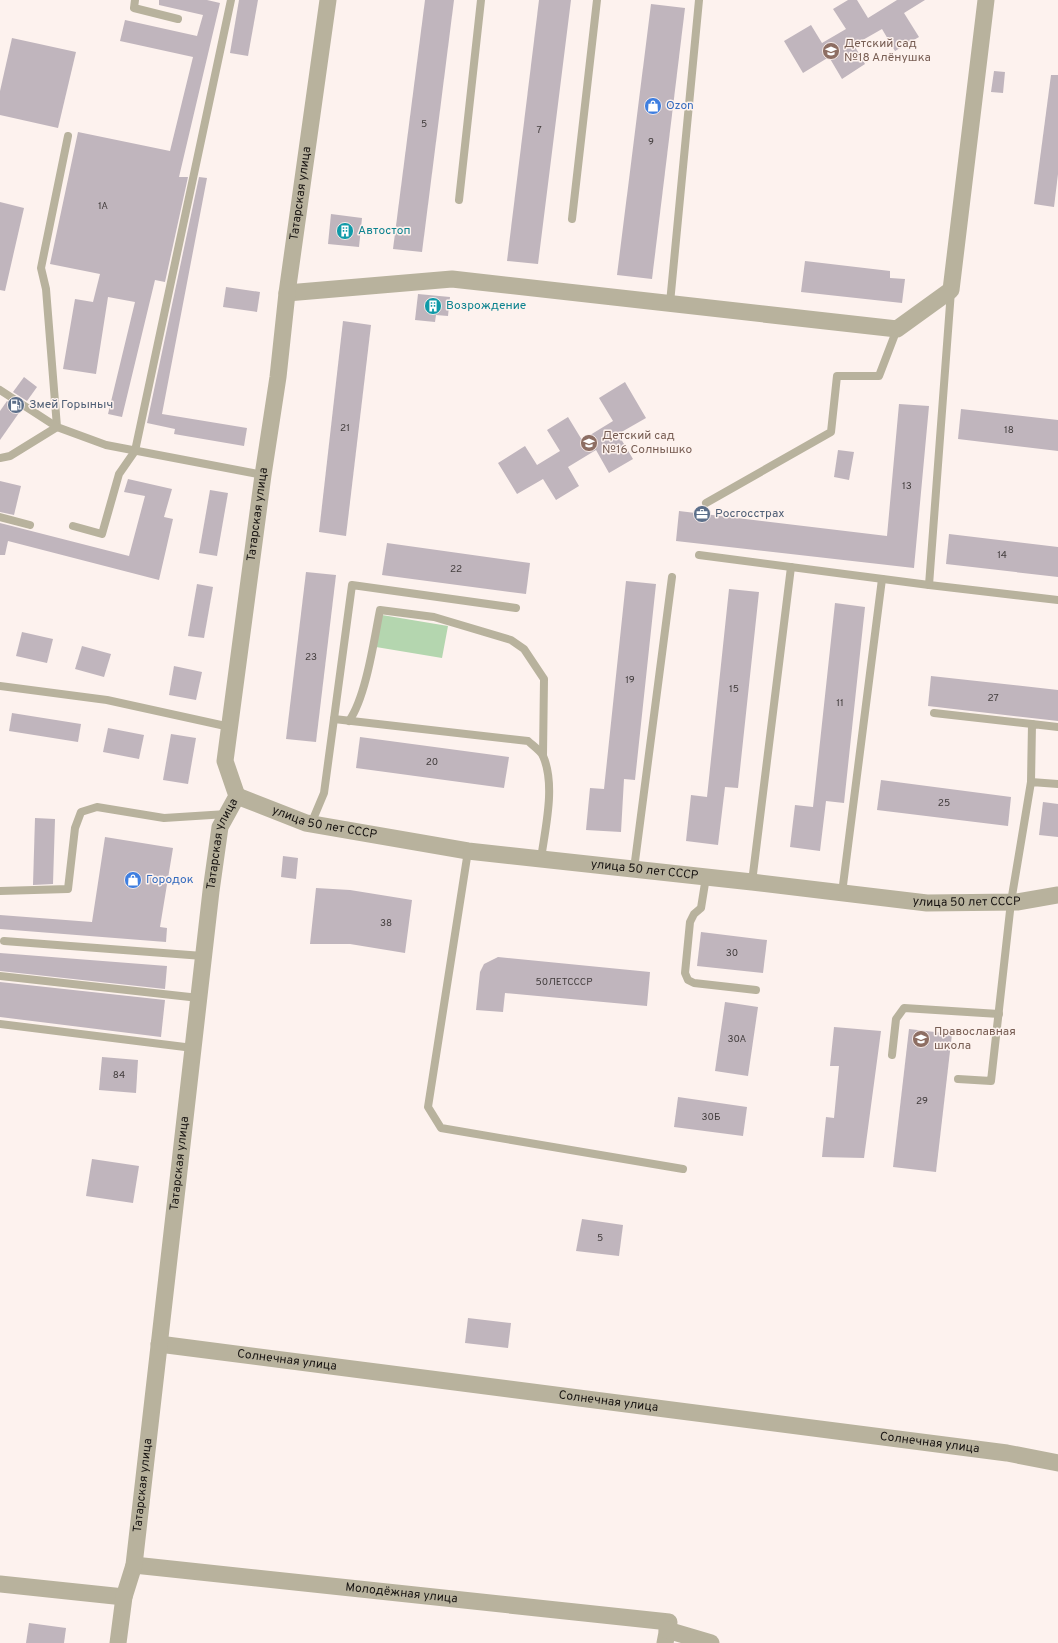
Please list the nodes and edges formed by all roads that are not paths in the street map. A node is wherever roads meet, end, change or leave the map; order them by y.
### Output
1 (135, 0) edge
2 (231, 0) edge
3 (328, 0) edge
4 (481, 0) edge
5 (597, 0) edge
6 (699, 0) edge
7 (986, 0) edge
8 (178, 19) dead end
9 (68, 136) dead end
10 (458, 200) dead end
11 (572, 219) dead end
12 (951, 290) junction
13 (287, 293) junction
14 (670, 304) junction
15 (897, 329) junction
16 (0, 390) edge
17 (57, 427) junction
18 (135, 451) junction
19 (0, 458) edge
20 (263, 474) junction
21 (706, 503) dead end
22 (0, 517) edge
23 (30, 525) dead end
24 (73, 526) dead end
25 (699, 555) dead end
26 (791, 567) junction
27 (672, 577) dead end
28 (882, 579) junction
29 (929, 585) junction
30 (1058, 600) edge
31 (516, 608) dead end
32 (0, 686) edge
33 (934, 713) dead end
34 (334, 719) junction
35 (349, 721) junction
36 (1032, 724) junction
37 (230, 727) junction
38 (1058, 727) edge
39 (543, 755) junction
40 (1031, 782) junction
41 (1058, 784) edge
42 (237, 796) junction
43 (227, 814) junction
44 (311, 824) junction
45 (468, 851) junction
46 (541, 859) junction
47 (634, 869) junction
48 (706, 877) junction
49 (752, 882) junction
50 (0, 891) edge
51 (842, 893) junction
52 (1058, 896) edge
53 (1011, 902) junction
54 (4, 941) dead end
55 (203, 956) junction
56 (0, 976) edge
57 (756, 990) dead end
58 (198, 998) junction
59 (998, 1014) junction
60 (0, 1024) edge
61 (193, 1048) junction
62 (892, 1055) dead end
63 (958, 1079) dead end
64 (683, 1169) dead end
65 (159, 1344) junction
66 (1058, 1463) edge
67 (134, 1565) junction
68 (0, 1584) edge
69 (124, 1597) junction
70 (667, 1632) edge
71 (118, 1643) edge
72 (711, 1643) edge

1 - 8 lane
2 - 18 lane
3 - 13 street, Татарская улица
4 - 10 lane
5 - 11 lane
6 - 14 lane
7 - 12 street
9 - 17 lane
12 - 15 street
12 - 29 lane
13 - 14 street
13 - 20 street, Татарская улица
14 - 15 street
15 - 21 lane
16 - 17 lane
17 - 18 lane
17 - 19 lane
18 - 20 lane
18 - 24 lane
20 - 37 street, Татарская улица
22 - 23 lane
25 - 26 lane
26 - 28 lane
26 - 49 lane
27 - 47 lane
28 - 29 lane
28 - 51 lane
29 - 30 lane
31 - 34 lane
32 - 37 lane
33 - 36 lane
34 - 35 lane
34 - 44 lane
35 - 39 lane
35 - 39 lane
36 - 38 lane
36 - 40 lane
37 - 42 street, Татарская улица
39 - 46 lane
40 - 41 lane
40 - 53 lane
42 - 43 street, Татарская улица
42 - 44 street, улица 50 лет СССР
43 - 50 lane
43 - 55 street, Татарская улица
44 - 45 street, улица 50 лет СССР
45 - 46 street, улица 50 лет СССР
45 - 64 lane
46 - 47 street, улица 50 лет СССР
47 - 48 street, улица 50 лет СССР
48 - 49 street, улица 50 лет СССР
48 - 57 lane
49 - 51 street, улица 50 лет СССР
51 - 53 street, улица 50 лет СССР
52 - 53 street, улица 50 лет СССР
53 - 59 lane
54 - 55 lane
55 - 58 street, Татарская улица
56 - 58 lane
58 - 61 street, Татарская улица
59 - 62 lane
59 - 63 lane
60 - 61 lane
61 - 65 street, Татарская улица
65 - 66 street, Солнечная улица
65 - 67 street, Татарская улица
67 - 69 street, Татарская улица
67 - 70 street, Молодёжная улица
68 - 69 street
69 - 71 street, Татарская улица
70 - 72 street, Молодёжная улица

